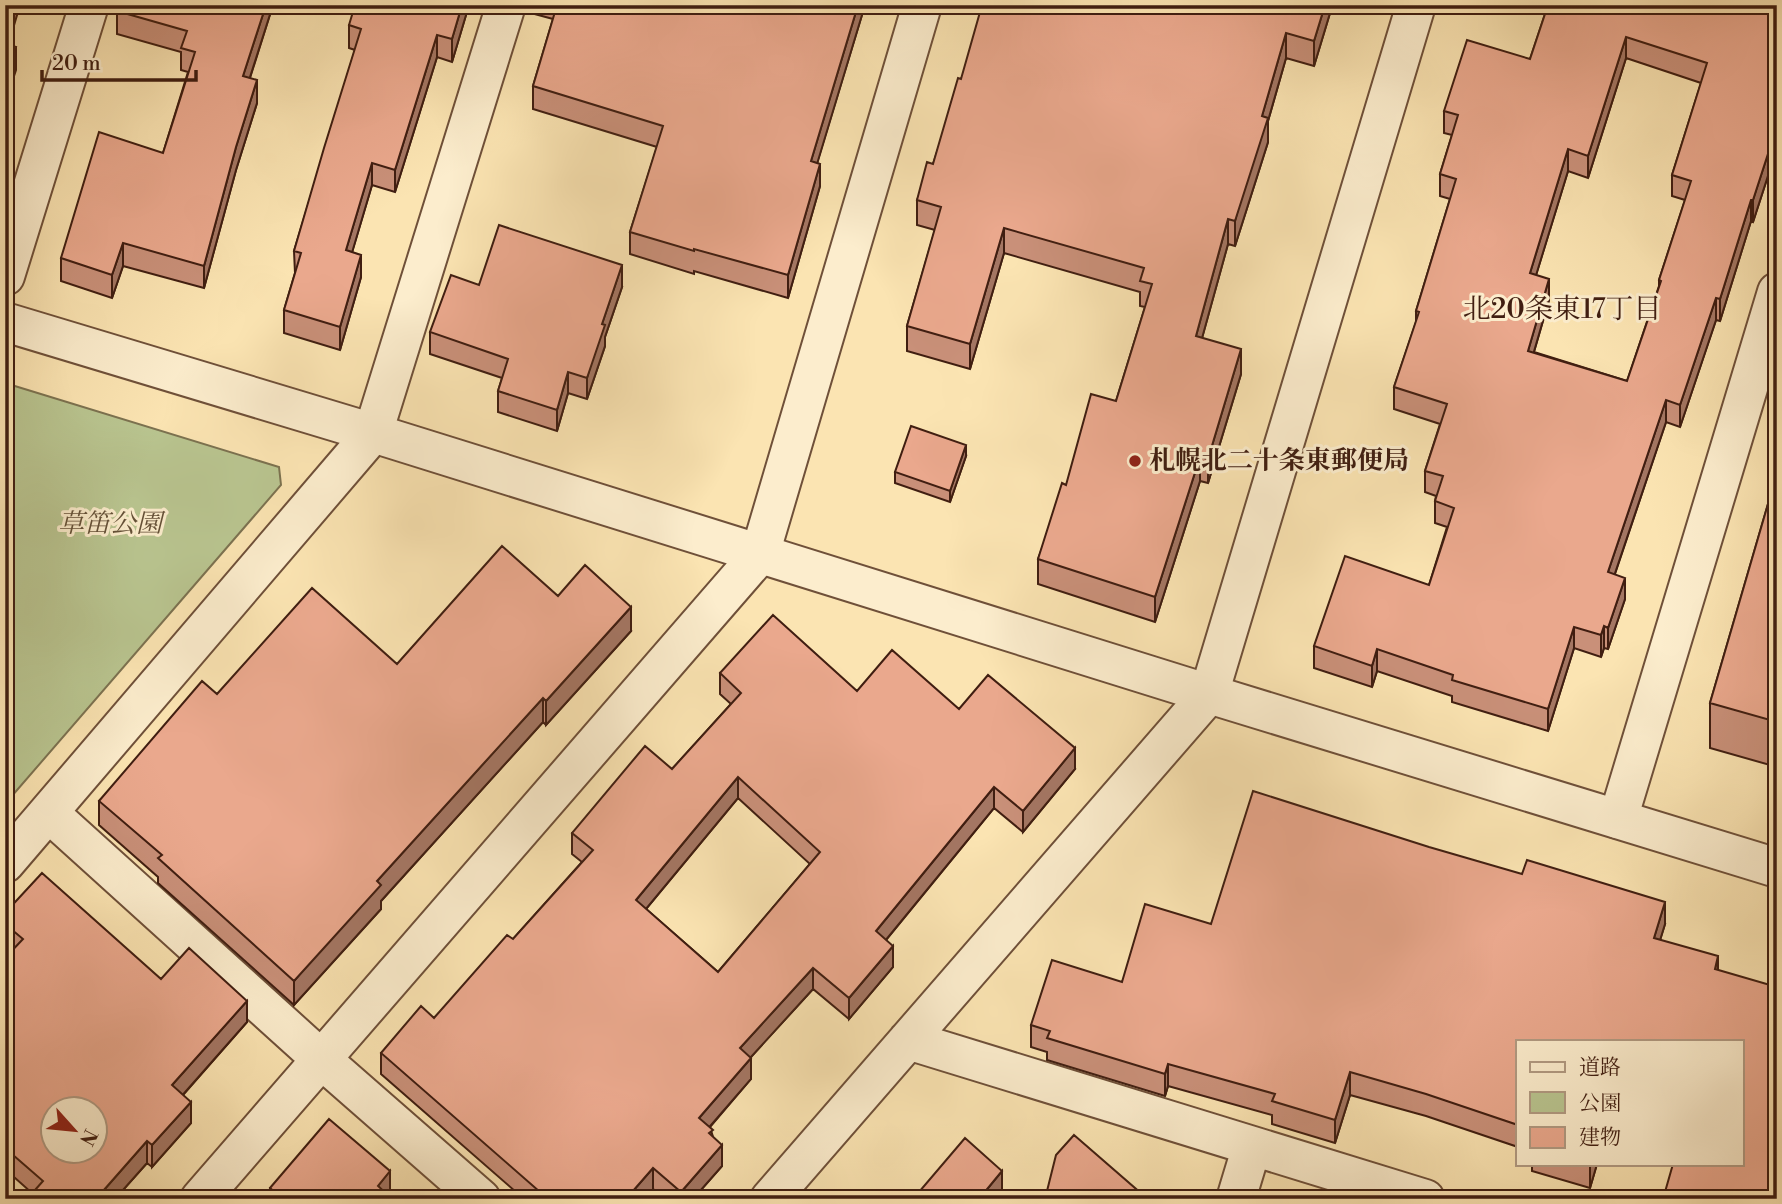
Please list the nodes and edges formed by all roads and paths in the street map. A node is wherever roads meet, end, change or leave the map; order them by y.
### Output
1 (89, 5) edge
2 (506, 5) edge
3 (922, 5) edge
4 (1416, 5) edge
5 (5, 276) edge
6 (1777, 292) edge
7 (5, 322) edge
8 (373, 433) junction
9 (760, 554) junction
10 (1209, 694) junction
11 (49, 813) junction
12 (1618, 819) junction
13 (5, 863) edge
14 (1777, 868) edge
15 (908, 1040) junction
16 (321, 1059) junction
17 (1252, 1146) junction
18 (200, 1199) edge
19 (481, 1199) edge
20 (770, 1199) edge
21 (1236, 1199) edge
22 (1425, 1199) edge

1 - 5 street
2 - 8 street
3 - 9 street
4 - 10 street
6 - 12 street
7 - 8 street
8 - 9 street
8 - 11 street
9 - 10 street
9 - 16 street
10 - 12 street
10 - 15 street
11 - 13 street
11 - 16 street
12 - 14 street
15 - 17 street
15 - 20 street
16 - 18 street
16 - 19 street
17 - 21 street
17 - 22 street

